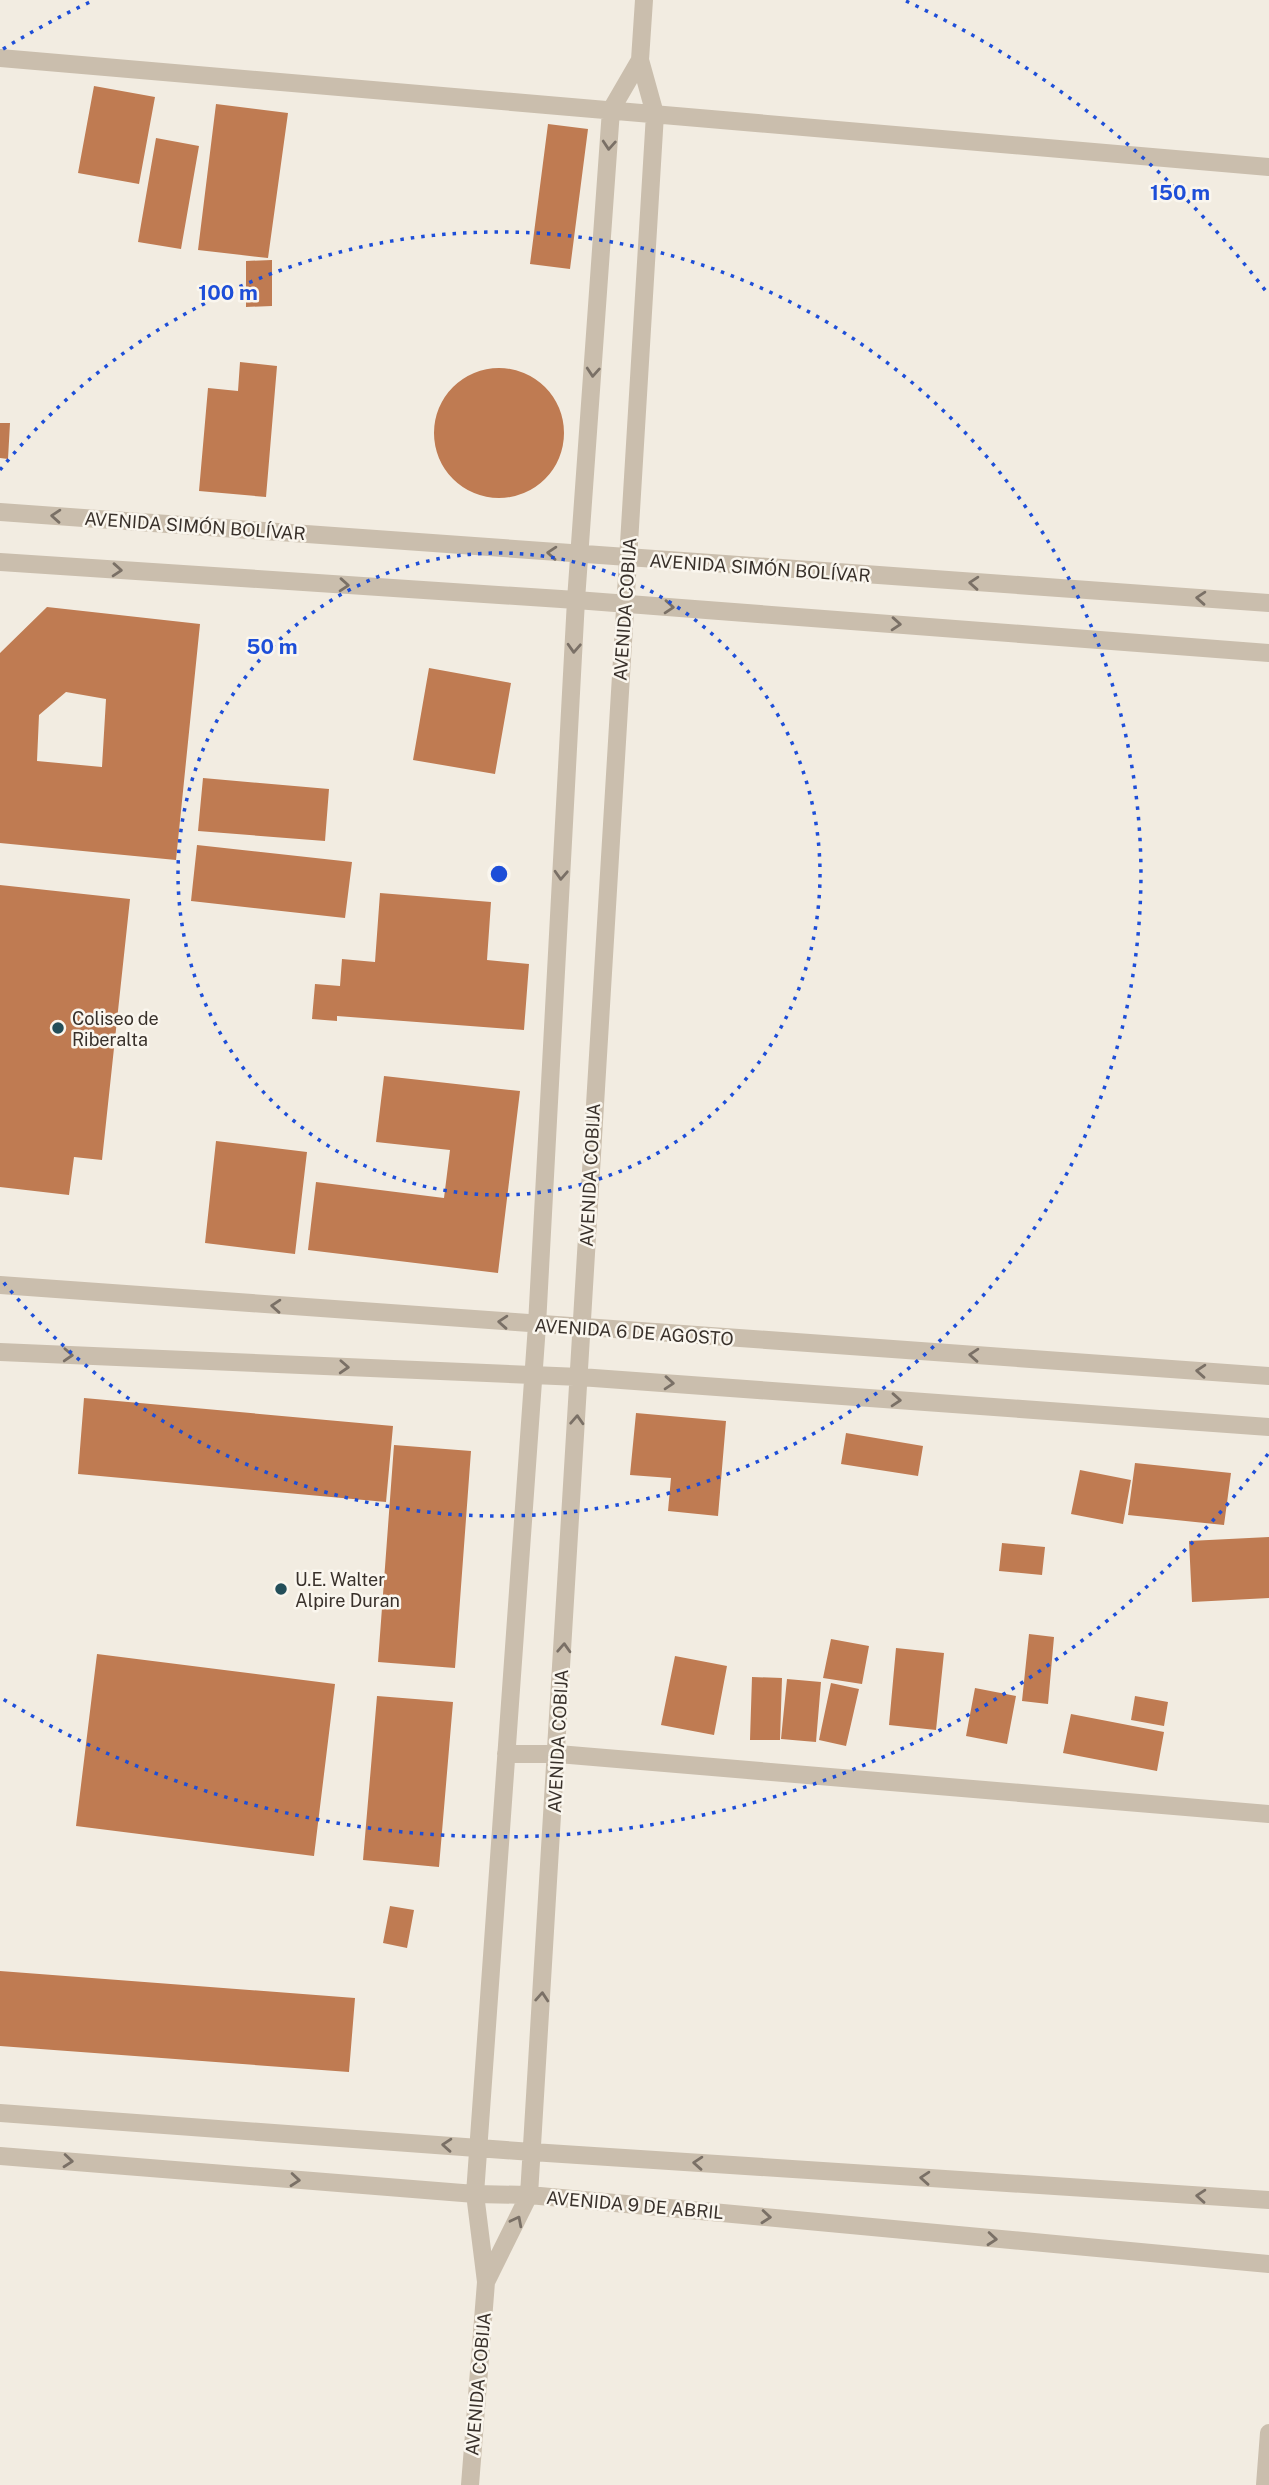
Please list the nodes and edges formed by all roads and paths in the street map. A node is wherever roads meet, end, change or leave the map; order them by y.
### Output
1 (644, 0) edge
2 (0, 58) edge
3 (640, 60) junction
4 (611, 110) junction
5 (655, 114) junction
6 (1269, 167) edge
7 (0, 512) edge
8 (581, 555) junction
9 (628, 559) junction
10 (0, 562) edge
11 (576, 600) junction
12 (1269, 603) edge
13 (625, 604) junction
14 (1269, 653) edge
15 (0, 1285) edge
16 (537, 1325) junction
17 (581, 1329) junction
18 (0, 1352) edge
19 (531, 1375) junction
20 (1269, 1376) edge
21 (580, 1377) junction
22 (1269, 1427) edge
23 (506, 1754) junction
24 (558, 1754) junction
25 (1269, 1814) edge
26 (0, 2113) edge
27 (478, 2148) junction
28 (532, 2152) junction
29 (0, 2156) edge
30 (475, 2194) junction
31 (529, 2196) junction
32 (1269, 2200) edge
33 (1269, 2264) edge
34 (486, 2282) junction
35 (1269, 2433) edge
36 (470, 2485) edge
37 (1265, 2485) edge

1 - 3 street, AVENIDA COBIJA
2 - 4 street
3 - 4 street, AVENIDA COBIJA
3 - 5 street, AVENIDA COBIJA
4 - 5 street
4 -> 8 street, AVENIDA COBIJA
5 - 6 street
5 - 9 street, AVENIDA COBIJA
8 -> 7 street, AVENIDA SIMÓN BOLÍVAR
8 - 9 street, AVENIDA SIMÓN BOLÍVAR
8 - 11 street, AVENIDA COBIJA
12 -> 9 street, AVENIDA SIMÓN BOLÍVAR
9 - 13 street, AVENIDA COBIJA
10 -> 11 street
11 - 13 street
11 -> 16 street, AVENIDA COBIJA
13 -> 14 street
13 - 17 street, AVENIDA COBIJA
16 -> 15 street, AVENIDA 6 DE AGOSTO
16 - 17 street, AVENIDA 6 DE AGOSTO
16 - 19 street, AVENIDA COBIJA
20 -> 17 street, AVENIDA 6 DE AGOSTO
17 - 21 street, AVENIDA COBIJA
18 -> 19 street
19 - 21 street
19 - 23 street, AVENIDA COBIJA
21 -> 22 street
24 -> 21 street, AVENIDA COBIJA
23 - 24 street
23 - 27 street, AVENIDA COBIJA
24 - 25 street
28 -> 24 street, AVENIDA COBIJA
27 -> 26 street
27 - 28 street
27 - 30 street, AVENIDA COBIJA
28 - 31 street, AVENIDA COBIJA
32 -> 28 street
29 -> 30 street, AVENIDA 9 DE ABRIL
30 - 31 street, AVENIDA 9 DE ABRIL
30 - 34 street, AVENIDA COBIJA
31 -> 33 street, AVENIDA 9 DE ABRIL
34 -> 31 street, AVENIDA COBIJA
34 - 36 street, AVENIDA COBIJA
35 - 37 street

